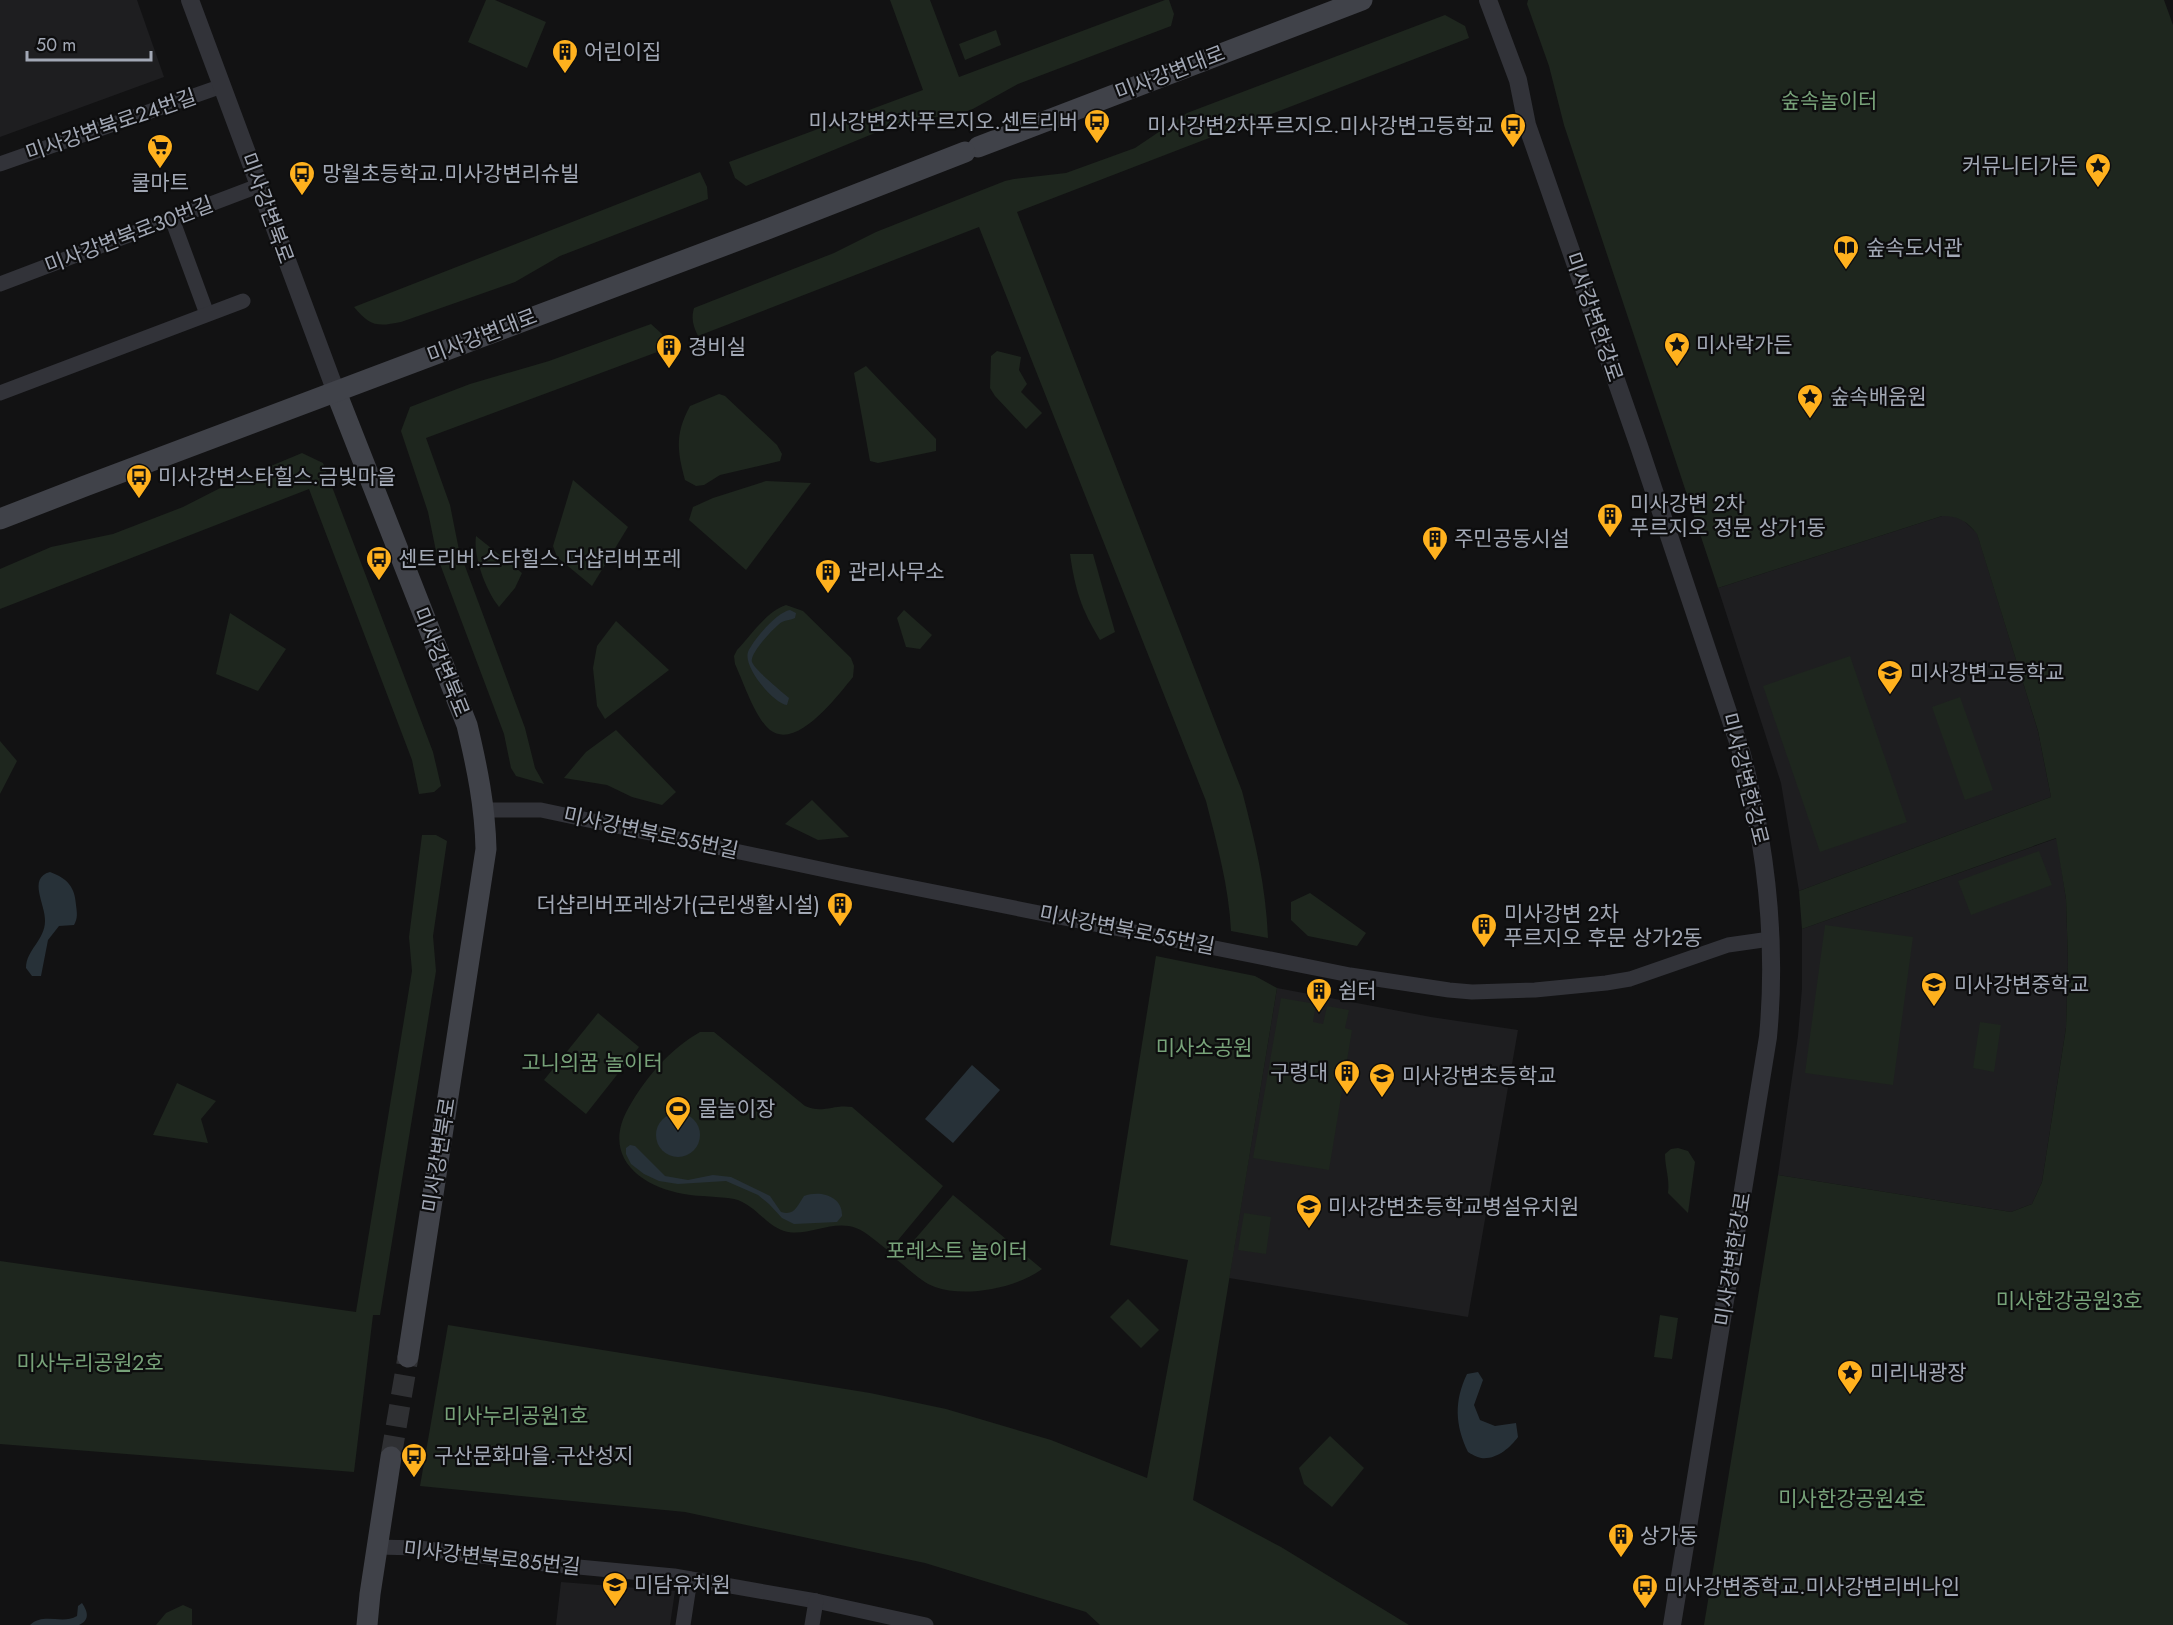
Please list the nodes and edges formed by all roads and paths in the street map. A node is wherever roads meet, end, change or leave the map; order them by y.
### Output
1 (190, 0) edge
2 (1362, 0) edge
3 (1488, 0) edge
4 (222, 86) junction
5 (0, 164) edge
6 (258, 186) junction
7 (172, 219) junction
8 (0, 284) edge
9 (243, 301) dead end
10 (207, 314) junction
11 (336, 392) junction
12 (0, 393) edge
13 (0, 519) edge
14 (484, 810) junction
15 (1770, 939) junction
16 (408, 1357) tunnel mouth
17 (391, 1457) tunnel mouth
18 (377, 1547) junction
19 (690, 1579) junction
20 (370, 1594) junction
21 (816, 1601) junction
22 (361, 1625) edge
23 (367, 1625) edge
24 (682, 1625) edge
25 (812, 1625) edge
26 (926, 1625) edge
27 (1672, 1625) edge

1 - 4 street, 미사강변북로
2 - 11 main road, 미사강변대로
3 - 15 street, 미사강변한강로
4 - 5 street, 미사강변북로24번길
4 - 6 street, 미사강변북로
6 - 7 street, 미사강변북로30번길
6 - 11 street, 미사강변북로
7 - 8 street, 미사강변북로30번길
7 - 10 street
9 - 10 street
10 - 12 street
11 - 13 main road, 미사강변대로
11 - 14 main road, 미사강변북로
14 - 15 street, 미사강변북로55번길
14 - 16 main road, 미사강변북로
15 - 27 street, 미사강변한강로
17 - 18 main road
18 - 19 street, 미사강변북로85번길
18 - 20 main road
19 - 21 street, 미사강변북로85번길
19 - 24 street
20 - 22 main road
20 - 23 main road
21 - 25 street
21 - 26 street, 미사강변북로85번길

